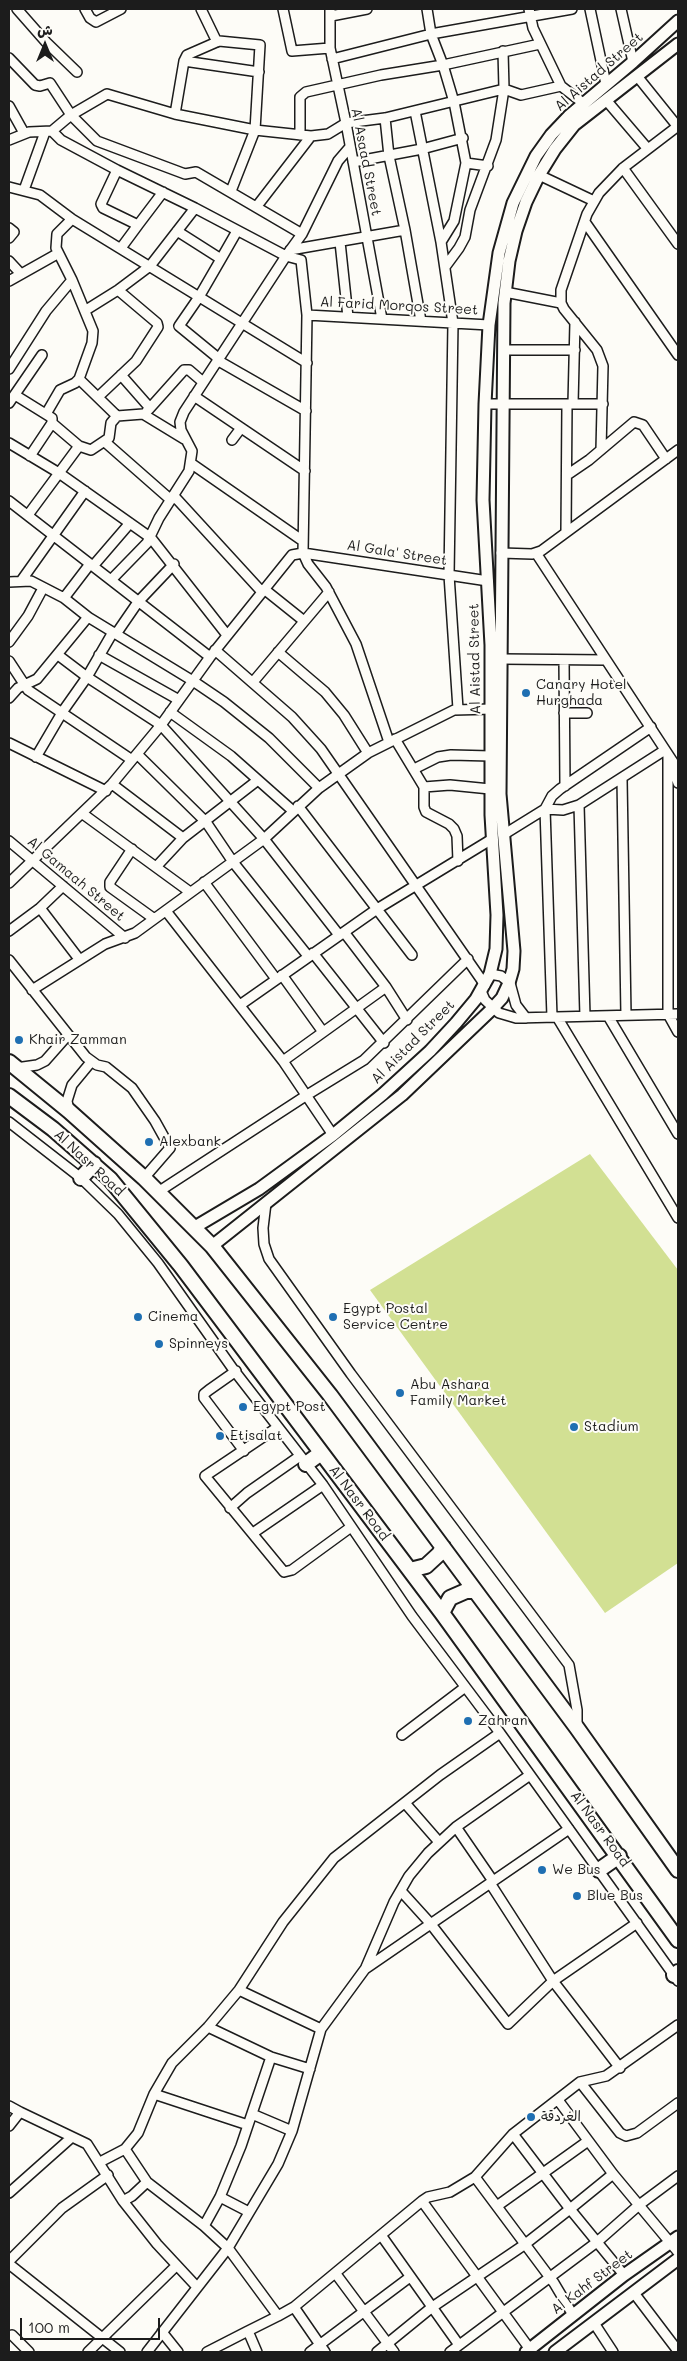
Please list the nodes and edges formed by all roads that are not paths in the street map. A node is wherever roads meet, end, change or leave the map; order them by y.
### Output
1 (17, 9) edge
2 (85, 9) edge
3 (122, 9) edge
4 (201, 9) edge
5 (283, 9) edge
6 (365, 9) edge
7 (427, 9) edge
8 (572, 9) edge
9 (590, 9) edge
10 (621, 9) edge
11 (331, 12) edge
12 (530, 12) edge
13 (678, 21) edge
14 (430, 34) junction
15 (217, 42) junction
16 (540, 44) junction
17 (678, 44) edge
18 (330, 48) junction
19 (503, 51) junction
20 (9, 58) edge
21 (332, 58) junction
22 (184, 61) junction
23 (634, 62) junction
24 (443, 65) junction
25 (77, 72) dead end
26 (259, 72) junction
27 (637, 76) junction
28 (606, 84) junction
29 (337, 85) junction
30 (556, 88) junction
31 (504, 89) junction
32 (606, 100) junction
33 (454, 102) junction
34 (583, 103) junction
35 (9, 106) edge
36 (415, 111) junction
37 (175, 114) junction
38 (71, 115) junction
39 (385, 118) junction
40 (346, 123) junction
41 (678, 126) edge
42 (255, 130) junction
43 (48, 132) junction
44 (24, 133) junction
45 (300, 135) junction
46 (311, 136) junction
47 (463, 138) junction
48 (9, 140) edge
49 (350, 146) junction
50 (647, 148) junction
51 (422, 150) junction
52 (389, 156) junction
53 (353, 162) junction
54 (466, 163) junction
55 (488, 166) junction
56 (623, 168) junction
57 (117, 170) junction
58 (539, 175) junction
59 (9, 187) edge
60 (24, 190) junction
61 (231, 191) junction
62 (163, 192) junction
63 (594, 201) junction
64 (257, 206) junction
65 (195, 208) junction
66 (72, 219) junction
67 (585, 222) junction
68 (138, 225) junction
69 (9, 228) edge
70 (405, 230) junction
71 (177, 231) junction
72 (237, 231) junction
73 (302, 234) junction
74 (366, 237) junction
75 (9, 238) edge
76 (340, 242) junction
77 (441, 242) junction
78 (678, 244) edge
79 (121, 248) junction
80 (288, 253) junction
81 (57, 254) junction
82 (221, 259) junction
83 (9, 262) edge
84 (150, 266) junction
85 (445, 267) junction
86 (21, 274) junction
87 (72, 280) junction
88 (9, 281) edge
89 (118, 290) junction
90 (505, 292) junction
91 (199, 297) junction
92 (561, 303) junction
93 (86, 310) junction
94 (307, 315) junction
95 (348, 317) junction
96 (382, 319) junction
97 (421, 321) junction
98 (242, 322) junction
99 (575, 322) junction
100 (453, 323) junction
101 (489, 325) junction
102 (505, 350) junction
103 (575, 350) junction
104 (42, 355) dead end
105 (678, 356) edge
106 (218, 359) junction
107 (307, 362) junction
108 (9, 370) edge
109 (121, 375) junction
110 (79, 379) junction
111 (203, 382) junction
112 (15, 395) junction
113 (194, 396) junction
114 (98, 397) junction
115 (9, 403) edge
116 (485, 404) junction
117 (504, 404) junction
118 (570, 404) junction
119 (603, 404) junction
120 (150, 408) junction
121 (306, 411) junction
122 (46, 414) junction
123 (143, 414) junction
124 (117, 416) junction
125 (52, 423) junction
126 (242, 428) junction
127 (185, 439) junction
128 (232, 440) dead end
129 (105, 442) junction
130 (9, 443) edge
131 (79, 446) junction
132 (601, 450) junction
133 (678, 450) edge
134 (30, 456) junction
135 (666, 459) junction
136 (192, 464) junction
137 (305, 471) junction
138 (59, 473) junction
139 (567, 475) junction
140 (85, 491) junction
141 (173, 498) junction
142 (9, 501) edge
143 (28, 515) junction
144 (130, 523) junction
145 (566, 532) junction
146 (54, 536) junction
147 (151, 538) junction
148 (303, 542) junction
149 (303, 553) junction
150 (501, 553) junction
151 (536, 553) junction
152 (174, 564) junction
153 (91, 565) junction
154 (449, 575) junction
155 (110, 580) junction
156 (21, 581) junction
157 (488, 581) junction
158 (9, 582) edge
159 (43, 588) junction
160 (263, 591) junction
161 (329, 592) junction
162 (64, 598) junction
163 (138, 602) junction
164 (88, 617) junction
165 (304, 621) junction
166 (115, 634) junction
167 (227, 635) junction
168 (9, 642) edge
169 (278, 652) junction
170 (212, 653) junction
171 (58, 655) junction
172 (99, 655) junction
173 (502, 660) junction
174 (564, 660) junction
175 (606, 660) junction
176 (9, 661) edge
177 (88, 677) junction
178 (193, 681) junction
179 (253, 682) junction
180 (24, 685) junction
181 (9, 698) edge
182 (179, 700) junction
183 (458, 709) junction
184 (492, 709) junction
185 (62, 711) junction
186 (170, 712) junction
187 (564, 714) junction
188 (587, 714) dead end
189 (161, 725) junction
190 (650, 727) junction
191 (392, 740) junction
192 (9, 743) edge
193 (667, 752) junction
194 (368, 753) junction
195 (491, 756) junction
196 (36, 757) junction
197 (134, 757) junction
198 (677, 765) edge
199 (414, 769) junction
200 (340, 773) junction
201 (622, 779) junction
202 (258, 780) junction
203 (678, 783) edge
204 (112, 784) junction
205 (565, 786) junction
206 (424, 787) junction
207 (319, 788) junction
208 (490, 789) junction
209 (106, 791) junction
210 (232, 802) junction
211 (579, 805) junction
212 (295, 808) junction
213 (545, 809) junction
214 (83, 814) junction
215 (206, 822) junction
216 (497, 837) junction
217 (184, 838) junction
218 (264, 839) junction
219 (9, 842) edge
220 (132, 849) junction
221 (32, 860) junction
222 (458, 861) junction
223 (233, 862) junction
224 (156, 867) junction
225 (204, 882) junction
226 (9, 883) edge
227 (63, 886) junction
228 (415, 886) junction
229 (190, 892) junction
230 (40, 908) junction
231 (377, 909) junction
232 (166, 911) junction
233 (153, 918) junction
234 (9, 931) edge
235 (341, 933) junction
236 (126, 938) junction
237 (310, 954) junction
238 (412, 955) dead end
239 (79, 959) junction
240 (468, 959) junction
241 (9, 960) edge
242 (490, 974) junction
243 (279, 977) junction
244 (510, 983) junction
245 (386, 987) junction
246 (483, 988) junction
247 (32, 990) junction
248 (240, 1005) junction
249 (493, 1008) junction
250 (355, 1009) junction
251 (668, 1014) junction
252 (678, 1014) edge
253 (626, 1015) junction
254 (585, 1016) junction
255 (608, 1016) junction
256 (554, 1017) junction
257 (526, 1018) junction
258 (408, 1020) junction
259 (323, 1032) junction
260 (678, 1032) edge
261 (68, 1035) junction
262 (384, 1043) junction
263 (283, 1061) junction
264 (91, 1062) junction
265 (12, 1065) edge
266 (306, 1095) junction
267 (9, 1096) edge
268 (69, 1111) junction
269 (9, 1122) edge
270 (678, 1134) edge
271 (333, 1135) junction
272 (94, 1164) junction
273 (81, 1178) junction
274 (144, 1178) junction
275 (158, 1192) junction
276 (266, 1203) junction
277 (678, 1218) edge
278 (195, 1227) junction
279 (212, 1246) junction
280 (236, 1371) junction
281 (278, 1427) junction
282 (244, 1451) junction
283 (321, 1453) junction
284 (303, 1460) junction
285 (323, 1485) junction
286 (230, 1508) junction
287 (351, 1526) junction
288 (252, 1533) junction
289 (443, 1547) junction
290 (410, 1570) junction
291 (474, 1591) junction
292 (442, 1613) junction
293 (464, 1688) junction
294 (577, 1728) junction
295 (402, 1734) dead end
296 (500, 1734) junction
297 (530, 1775) junction
298 (405, 1802) junction
299 (456, 1827) junction
300 (569, 1829) junction
301 (439, 1842) junction
302 (664, 1850) junction
303 (619, 1856) junction
304 (678, 1859) edge
305 (599, 1870) junction
306 (678, 1870) edge
307 (491, 1882) junction
308 (400, 1890) junction
309 (430, 1923) junction
310 (637, 1923) junction
311 (678, 1940) edge
312 (365, 1969) junction
313 (677, 1976) edge
314 (553, 1981) junction
315 (239, 1990) junction
316 (678, 2025) edge
317 (208, 2027) junction
318 (321, 2029) junction
319 (271, 2057) junction
320 (310, 2068) junction
321 (620, 2068) junction
322 (580, 2082) junction
323 (154, 2094) junction
324 (558, 2100) junction
325 (678, 2103) edge
326 (9, 2106) edge
327 (20, 2112) junction
328 (252, 2114) junction
329 (248, 2124) junction
330 (9, 2126) edge
331 (292, 2131) junction
332 (514, 2134) junction
333 (72, 2137) junction
334 (588, 2141) junction
335 (126, 2149) junction
336 (100, 2162) junction
337 (542, 2174) junction
338 (613, 2174) junction
339 (108, 2175) junction
340 (678, 2176) edge
341 (475, 2177) junction
342 (147, 2182) junction
343 (9, 2193) edge
344 (220, 2197) junction
345 (123, 2201) junction
346 (422, 2201) junction
347 (639, 2205) junction
348 (497, 2206) junction
349 (570, 2209) junction
350 (249, 2212) junction
351 (204, 2226) junction
352 (381, 2235) junction
353 (674, 2240) edge
354 (597, 2242) junction
355 (524, 2245) junction
356 (228, 2248) junction
357 (678, 2252) edge
358 (678, 2260) edge
359 (9, 2262) edge
360 (176, 2266) junction
361 (336, 2274) junction
362 (477, 2275) junction
363 (624, 2275) junction
364 (410, 2277) junction
365 (550, 2277) junction
366 (197, 2287) junction
367 (634, 2293) junction
368 (294, 2307) junction
369 (431, 2308) junction
370 (364, 2312) junction
371 (504, 2312) junction
372 (573, 2314) junction
373 (278, 2316) junction
374 (594, 2323) junction
375 (248, 2331) junction
376 (162, 2332) junction
377 (12, 2335) dead end
378 (102, 2338) junction
379 (388, 2344) junction
380 (458, 2345) junction
381 (322, 2348) edge
382 (530, 2351) edge
383 (678, 2351) edge
384 (29, 2352) edge
385 (88, 2352) edge
386 (120, 2352) edge
387 (147, 2352) edge
388 (178, 2352) edge
389 (206, 2352) edge
390 (257, 2352) edge
391 (310, 2352) edge
392 (377, 2352) edge
393 (394, 2352) edge
394 (450, 2352) edge
395 (555, 2352) edge
396 (613, 2352) edge

1 - 25 street
2 - 3 street
4 - 15 street
5 - 18 street
6 - 11 street
7 - 14 street
8 - 12 street
9 - 28 street
10 - 23 street
11 - 18 street, Al Asaad Street
12 - 14 street
12 - 16 street
13 - 23 main road, Al Aistad Street
14 - 21 street
14 - 24 street
15 - 22 street
15 - 26 street
16 - 19 street
16 - 30 street
17 - 27 main road, Al Aistad Street
18 - 21 street, Al Asaad Street
19 - 24 street
19 - 31 street
20 - 38 street
21 - 29 street, Al Asaad Street
22 - 26 street
22 - 37 street
23 - 28 main road, Al Aistad Street
24 - 29 street
24 - 33 street
26 - 42 street
27 - 32 main road, Al Aistad Street
27 - 41 street
28 - 34 main road, Al Aistad Street
29 - 40 street, Al Asaad Street
29 - 45 street
30 - 31 street
30 - 34 street
31 - 33 street
31 - 55 street
32 - 50 street
32 - 58 main road, Al Aistad Street
33 - 36 street
33 - 47 street
34 - 101 main road, Al Aistad Street
35 - 44 street
36 - 39 street
36 - 51 street
37 - 38 street
37 - 42 street
38 - 43 street
38 - 61 street
39 - 40 street
39 - 52 street
40 - 46 street
40 - 49 street, Al Asaad Street
41 - 50 street
42 - 45 street
42 - 61 street
43 - 44 street
43 - 57 street
43 - 60 street
44 - 48 street
45 - 46 street
46 - 64 street
47 - 51 street
47 - 54 street
49 - 53 street, Al Asaad Street
49 - 73 street
50 - 56 street
51 - 52 street
51 - 77 street
52 - 53 street
52 - 70 street
53 - 74 street, Al Asaad Street
54 - 55 street
54 - 77 street
55 - 85 street
56 - 63 street
56 - 78 street
57 - 62 street
57 - 68 street
58 - 63 street
58 - 90 main road, Al Aistad Street
59 - 60 street
60 - 66 street
61 - 64 street
62 - 65 street
62 - 68 street
63 - 67 street
64 - 73 street
65 - 71 street
65 - 72 street
66 - 79 street
66 - 81 street
67 - 92 street
67 - 105 street
68 - 79 street
69 - 75 street
70 - 74 street
70 - 97 street
71 - 82 street
71 - 84 street
72 - 80 street
72 - 82 street
73 - 80 street
74 - 76 street
74 - 96 street, Al Asaad Street
76 - 80 street
76 - 95 street
77 - 85 street
79 - 84 street
80 - 94 street
80 - 98 street
81 - 86 street
81 - 87 street
82 - 91 street
83 - 86 street
84 - 89 street
84 - 91 street
85 - 100 street
86 - 88 street
87 - 93 street
87 - 108 street
89 - 93 street
89 - 109 street
90 - 92 street
90 - 102 main road, Al Aistad Street
91 - 98 street
91 - 106 street
92 - 99 street
93 - 110 street
94 - 95 street, Al Farid Morqos Street
94 - 107 street
95 - 96 street, Al Farid Morqos Street
96 - 97 street, Al Farid Morqos Street
97 - 100 street, Al Farid Morqos Street
98 - 106 street
98 - 107 street
99 - 103 street
99 - 119 street
100 - 101 street, Al Farid Morqos Street
100 - 154 street
101 - 116 main road, Al Aistad Street
102 - 103 street
102 - 117 main road, Al Aistad Street
103 - 118 street
104 - 112 street
106 - 111 street
106 - 121 street
107 - 121 street
109 - 114 street
109 - 120 street
110 - 114 street
110 - 122 street
111 - 113 street
111 - 120 street
112 - 115 street
112 - 122 street
113 - 126 street
113 - 127 street
114 - 124 street
116 - 117 street
116 - 157 main road, Al Aistad Street
117 - 118 street
117 - 150 main road, Al Aistad Street
118 - 119 street
118 - 139 street
119 - 132 street
120 - 123 street
121 - 137 street
122 - 125 street
123 - 124 street
123 - 127 street
124 - 129 street
125 - 131 street
125 - 134 street
126 - 128 street
126 - 137 street
127 - 136 street
129 - 131 street
129 - 141 street
130 - 134 street
131 - 138 street
132 - 135 street
132 - 139 street
133 - 135 street
134 - 138 street
135 - 145 street
136 - 141 street
136 - 148 street
137 - 148 street
138 - 140 street
138 - 143 street
139 - 145 street
140 - 144 street
140 - 146 street
141 - 147 street
141 - 160 street
142 - 143 street
143 - 146 street
144 - 147 street
144 - 153 street
145 - 151 street
146 - 153 street
146 - 156 street
147 - 152 street
147 - 155 street
148 - 149 street
149 - 154 street, Al Gala' Street
149 - 160 street
149 - 161 street
150 - 151 street
150 - 173 main road, Al Aistad Street
151 - 175 street
152 - 163 street
152 - 167 street
153 - 155 street
153 - 162 street
154 - 157 street, Al Gala' Street
154 - 183 street
155 - 163 street
156 - 158 street
156 - 159 street
157 - 184 main road, Al Aistad Street
159 - 162 street
159 - 168 street
160 - 165 street
160 - 167 street
161 - 165 street
161 - 191 street
162 - 164 street
163 - 166 street
163 - 170 street
164 - 166 street
164 - 171 street
165 - 169 street
166 - 172 street
166 - 178 street
167 - 170 street
169 - 179 street
169 - 194 street
170 - 178 street
170 - 179 street
171 - 177 street
171 - 180 street
172 - 177 street
172 - 182 street
173 - 174 street
173 - 216 main road, Al Aistad Street
174 - 175 street
174 - 187 street
175 - 190 street
176 - 180 street
177 - 185 street
177 - 189 street
178 - 182 street
178 - 207 street
179 - 200 street
180 - 181 street
180 - 185 street
182 - 186 street
183 - 184 street
183 - 191 street
184 - 195 main road, Al Aistad Street
185 - 196 street
185 - 197 street
186 - 189 street
186 - 202 street
187 - 188 street
187 - 205 street
189 - 197 street
189 - 210 street
190 - 193 street
190 - 205 street
191 - 194 street
191 - 199 street
192 - 196 street
193 - 198 street
193 - 201 street
193 - 251 street
194 - 200 street
195 - 199 street
195 - 208 main road, Al Aistad Street
196 - 209 street
197 - 204 street
197 - 215 street
198 - 203 street
199 - 206 street
200 - 207 street
200 - 228 street
201 - 211 street
201 - 253 street
202 - 210 street
202 - 212 street
204 - 209 street
204 - 217 street
205 - 213 street
206 - 208 street
206 - 222 street
207 - 212 street
208 - 216 main road, Al Aistad Street
209 - 214 street
210 - 215 street
210 - 218 street
211 - 213 street
211 - 254 street
212 - 218 street
212 - 231 street
213 - 216 street
213 - 256 street
214 - 220 street
214 - 221 street
215 - 217 street
215 - 223 street
216 - 222 street
216 - 242 main road, Al Aistad Street
216 - 244 main road, Al Aistad Street
217 - 224 street
218 - 223 street
218 - 235 street
219 - 221 street, Al Gamaah Street
220 - 224 street
220 - 233 street
221 - 226 street
221 - 227 street, Al Gamaah Street
222 - 228 street
223 - 225 street
223 - 237 street
224 - 229 street
225 - 229 street
225 - 243 street
227 - 230 street
227 - 236 street, Al Gamaah Street
228 - 231 street
228 - 240 street
229 - 232 street
230 - 234 street
230 - 239 street
231 - 235 street
231 - 238 street
232 - 233 street
232 - 248 street
233 - 236 street
235 - 237 street
235 - 245 street
236 - 239 street
237 - 243 street
237 - 250 street
239 - 247 street
240 - 246 street
240 - 258 street
241 - 247 street
242 - 244 street
242 - 246 main road, Al Aistad Street
243 - 248 street
243 - 259 street
244 - 249 main road, Al Aistad Street
244 - 257 street
245 - 250 street
245 - 258 street
246 - 249 street
246 - 271 main road, Al Aistad Street
247 - 261 street
248 - 263 street
249 - 257 street
249 - 276 main road, Al Aistad Street
250 - 259 street
250 - 262 street
251 - 252 street
251 - 253 street
251 - 260 street
253 - 255 street
254 - 255 street
254 - 256 street
255 - 270 street
256 - 257 street
256 - 277 street
258 - 262 street
259 - 263 street
261 - 264 street
261 - 265 street
262 - 266 street
263 - 266 street
264 - 268 street
264 - 274 street
265 - 268 main road, Al Nasr Road
266 - 271 street
266 - 275 street
267 - 272 main road, Al Nasr Road
268 - 274 main road, Al Nasr Road
269 - 273 street
271 - 278 main road, Al Aistad Street
272 - 273 main road
272 - 283 main road, Al Nasr Road
273 - 280 street
274 - 275 main road, Al Nasr Road
275 - 278 main road, Al Nasr Road
276 - 279 main road, Al Aistad Street
276 - 294 street
278 - 279 main road, Al Nasr Road
279 - 289 main road, Al Nasr Road
280 - 281 street
280 - 282 street
281 - 282 street
281 - 284 street
282 - 286 street
283 - 284 main road
283 - 290 main road, Al Nasr Road
284 - 285 street
284 - 286 street
285 - 287 street
285 - 288 street
286 - 288 street
287 - 288 street
287 - 293 street
289 - 290 main road
289 - 291 main road, Al Nasr Road
290 - 292 main road, Al Nasr Road
291 - 292 main road
291 - 294 main road, Al Nasr Road
292 - 303 main road, Al Nasr Road
293 - 295 street
293 - 296 street
294 - 302 main road, Al Nasr Road
296 - 297 street
296 - 298 street
297 - 299 street
297 - 300 street
298 - 301 street
298 - 315 street
299 - 301 street
299 - 307 street
300 - 305 street
300 - 307 street
301 - 308 street
302 - 304 main road
302 - 306 main road, Al Nasr Road
303 - 305 main road
303 - 311 main road, Al Nasr Road
305 - 310 street
307 - 309 street
307 - 314 street
308 - 309 street
308 - 312 street
309 - 312 street
309 - 314 street
310 - 313 street
310 - 314 street
312 - 318 street
314 - 321 street
315 - 317 street
315 - 318 street
316 - 321 street
317 - 319 street
317 - 323 street
318 - 320 street
319 - 320 street
319 - 328 street
320 - 331 street
321 - 322 street
322 - 324 street
322 - 325 street
323 - 329 street
323 - 335 street
324 - 332 street
324 - 334 street
326 - 327 street
327 - 330 street
327 - 333 street
328 - 329 street
328 - 331 street
329 - 344 street
331 - 350 street
332 - 337 street
332 - 341 street
333 - 336 street
333 - 343 street
334 - 337 street
334 - 338 street
335 - 336 street
335 - 342 street
336 - 339 street
337 - 348 street
337 - 349 street
338 - 347 street
338 - 349 street
339 - 345 street
339 - 359 street
340 - 347 street
341 - 346 street
341 - 348 street
342 - 345 street
342 - 351 street
344 - 350 street
344 - 351 street
345 - 360 street
346 - 352 street
346 - 362 street
347 - 353 street
347 - 354 street
348 - 355 street
349 - 354 street
349 - 355 street
350 - 356 street
351 - 356 street
352 - 361 street
352 - 364 street
353 - 357 street
353 - 363 main road, Al Kahf Street
354 - 363 street
354 - 365 street
355 - 362 street
355 - 365 street
356 - 366 street
356 - 373 street
358 - 367 main road
359 - 378 street
360 - 366 street
360 - 378 street
361 - 368 street
361 - 370 street
362 - 369 street
362 - 371 street
363 - 372 main road, Al Kahf Street
364 - 369 street
364 - 370 street
365 - 371 street
365 - 372 street
366 - 376 street
367 - 374 main road
367 - 383 street
368 - 373 street
368 - 381 street
369 - 379 street
369 - 380 street
370 - 379 street
370 - 381 street
371 - 380 street
371 - 382 street
372 - 382 main road, Al Kahf Street
373 - 375 street
374 - 395 main road
374 - 396 street
375 - 389 street
375 - 390 street
376 - 387 street
376 - 388 street
377 - 384 street
378 - 385 street
378 - 386 street
379 - 392 street
379 - 393 street
380 - 394 street
381 - 391 street

